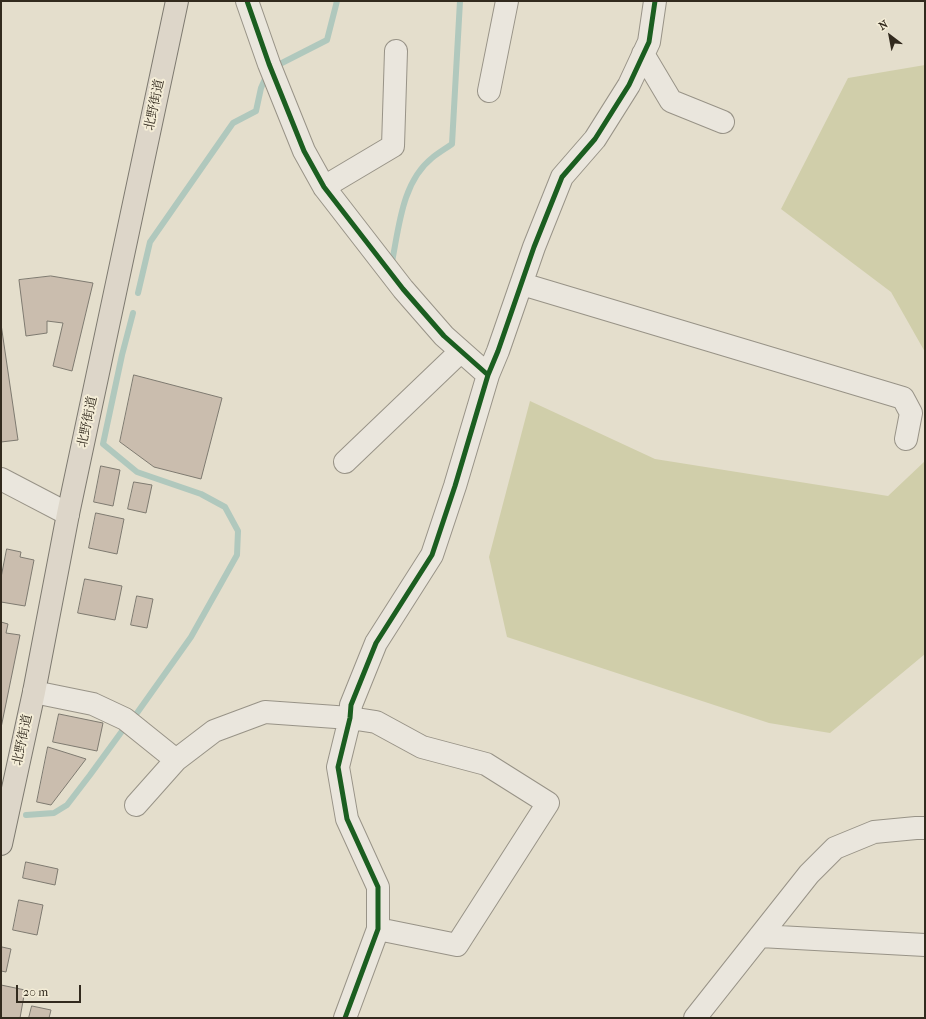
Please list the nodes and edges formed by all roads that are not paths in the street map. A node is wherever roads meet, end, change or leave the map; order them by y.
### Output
1 (177, 1) edge
2 (247, 1) edge
3 (507, 1) edge
4 (655, 1) edge
5 (396, 51) dead end
6 (643, 54) junction
7 (489, 91) dead end
8 (723, 122) dead end
9 (324, 187) junction
10 (522, 284) junction
11 (461, 351) junction
12 (488, 375) junction
13 (906, 438) dead end
14 (345, 462) dead end
15 (1, 480) edge
16 (68, 514) junction
17 (34, 692) junction
18 (350, 718) junction
19 (176, 760) junction
20 (136, 805) dead end
21 (925, 828) edge
22 (1, 844) edge
23 (378, 929) junction
24 (760, 936) junction
25 (925, 945) edge
26 (345, 1018) edge
27 (694, 1018) edge

1 - 16 main road, 北野街道
2 - 9 street
3 - 7 street
4 - 6 street
5 - 9 street
6 - 8 street
6 - 10 street
9 - 11 street
10 - 12 street
10 - 13 street
11 - 12 street
11 - 14 street
12 - 18 street
15 - 16 street
16 - 17 main road, 北野街道
17 - 19 street
17 - 22 main road, 北野街道
18 - 19 street
18 - 23 street
18 - 23 street
19 - 20 street
21 - 24 street
23 - 26 street
24 - 25 street
24 - 27 street

